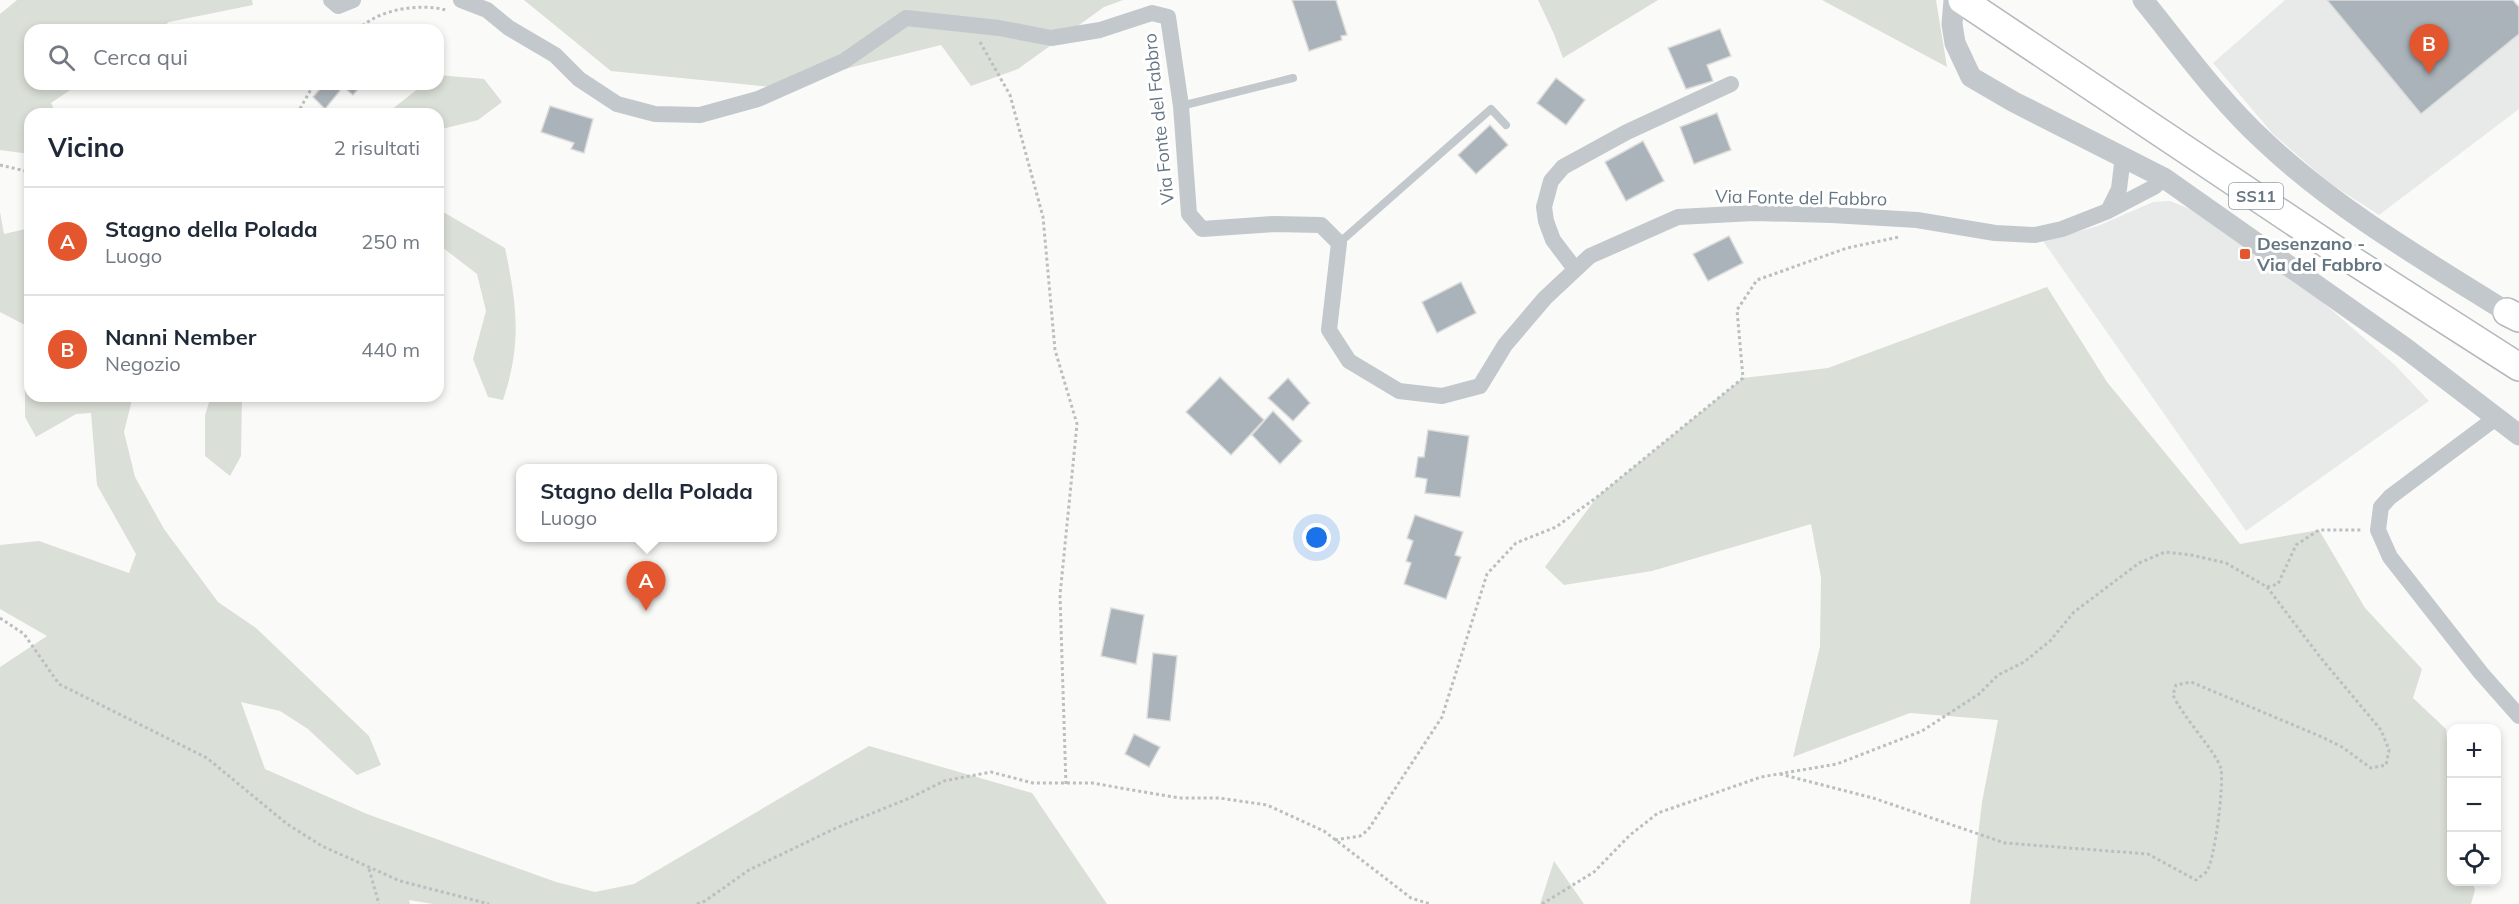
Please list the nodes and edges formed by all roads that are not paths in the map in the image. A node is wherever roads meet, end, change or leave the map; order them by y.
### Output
1 (331, 0) edge
2 (353, 0) edge
3 (1954, 0) edge
4 (1962, 0) edge
5 (2143, 0) edge
6 (456, 6) edge
7 (1293, 78) dead end
8 (1731, 84) dead end
9 (1181, 106) junction
10 (1506, 125) dead end
11 (2123, 156) junction
12 (2164, 178) junction
13 (2108, 211) junction
14 (1339, 243) junction
15 (1575, 269) junction
16 (2515, 313) edge
17 (2519, 368) edge
18 (2497, 417) junction
19 (2519, 435) edge
20 (2519, 716) edge

1 - 2 street
3 - 11 street
4 - 17 highway, SS11
5 - 16 street
6 - 9 street, Via Fonte del Fabbro
7 - 9 lane
8 - 15 street
9 - 14 street, Via Fonte del Fabbro
10 - 14 lane
11 - 12 street
11 - 13 street
12 - 13 street, Via Fonte del Fabbro
12 - 18 street
13 - 15 street, Via Fonte del Fabbro
14 - 15 street, Via Fonte del Fabbro
18 - 19 street
18 - 20 street

